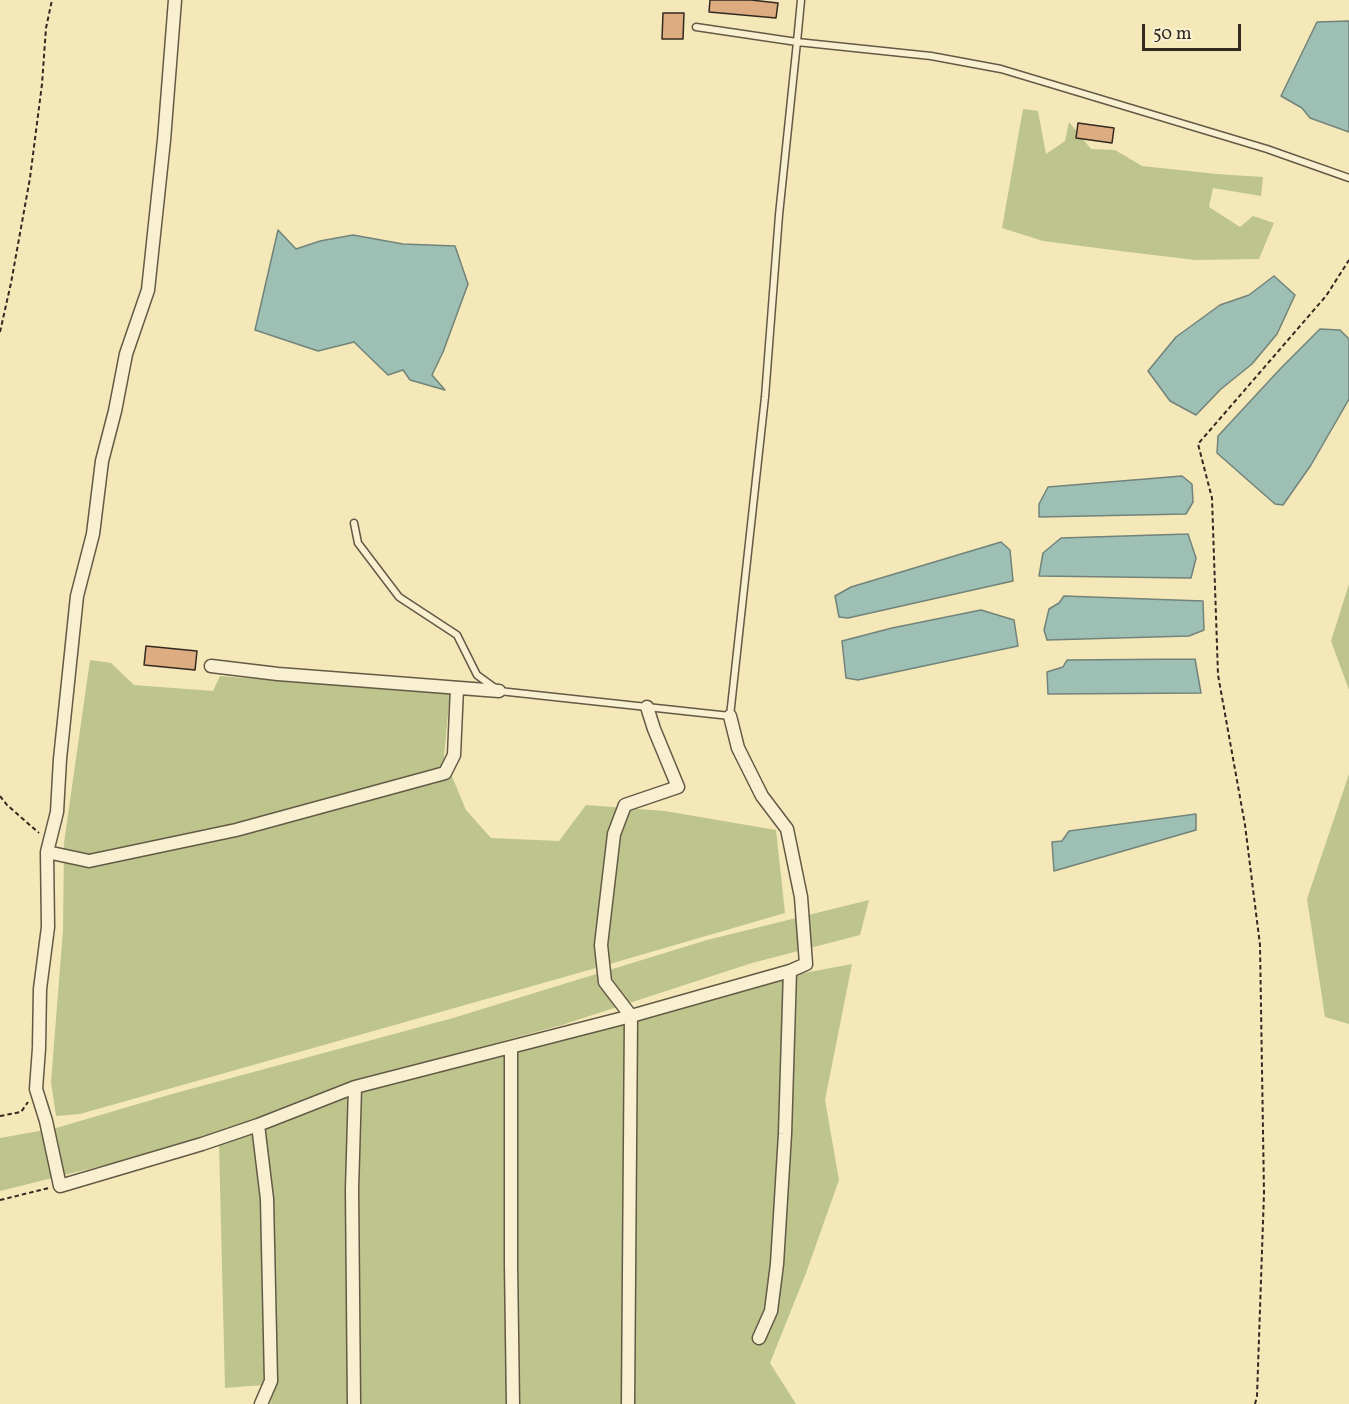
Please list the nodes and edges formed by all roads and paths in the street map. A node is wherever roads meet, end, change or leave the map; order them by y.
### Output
1 (52, 0) edge
2 (175, 0) edge
3 (801, 0) edge
4 (696, 27) dead end
5 (797, 42) junction
6 (1349, 178) edge
7 (1349, 260) edge
8 (0, 332) edge
9 (354, 523) dead end
10 (211, 666) dead end
11 (457, 688) junction
12 (499, 691) junction
13 (647, 707) junction
14 (730, 716) junction
15 (0, 796) edge
16 (47, 852) junction
17 (790, 971) junction
18 (631, 1016) junction
19 (511, 1047) junction
20 (355, 1087) junction
21 (36, 1089) junction
22 (0, 1116) edge
23 (258, 1125) junction
24 (60, 1186) junction
25 (0, 1200) edge
26 (759, 1338) dead end
27 (261, 1404) edge
28 (354, 1404) edge
29 (513, 1404) edge
30 (628, 1404) edge
31 (1255, 1404) edge

1 - 8 path
2 - 16 street
3 - 5 lane
4 - 5 lane
5 - 6 lane
5 - 14 lane
7 - 31 path
9 - 12 lane
10 - 11 street
11 - 12 street
11 - 16 street
12 - 13 lane
13 - 14 lane
13 - 18 street
14 - 17 street
15 - 16 path
16 - 21 street
17 - 18 street
17 - 26 street
18 - 19 street
18 - 30 street
19 - 20 street
19 - 29 street
20 - 23 street
20 - 28 street
21 - 22 path
21 - 24 street
23 - 24 street
23 - 27 street
24 - 25 path

